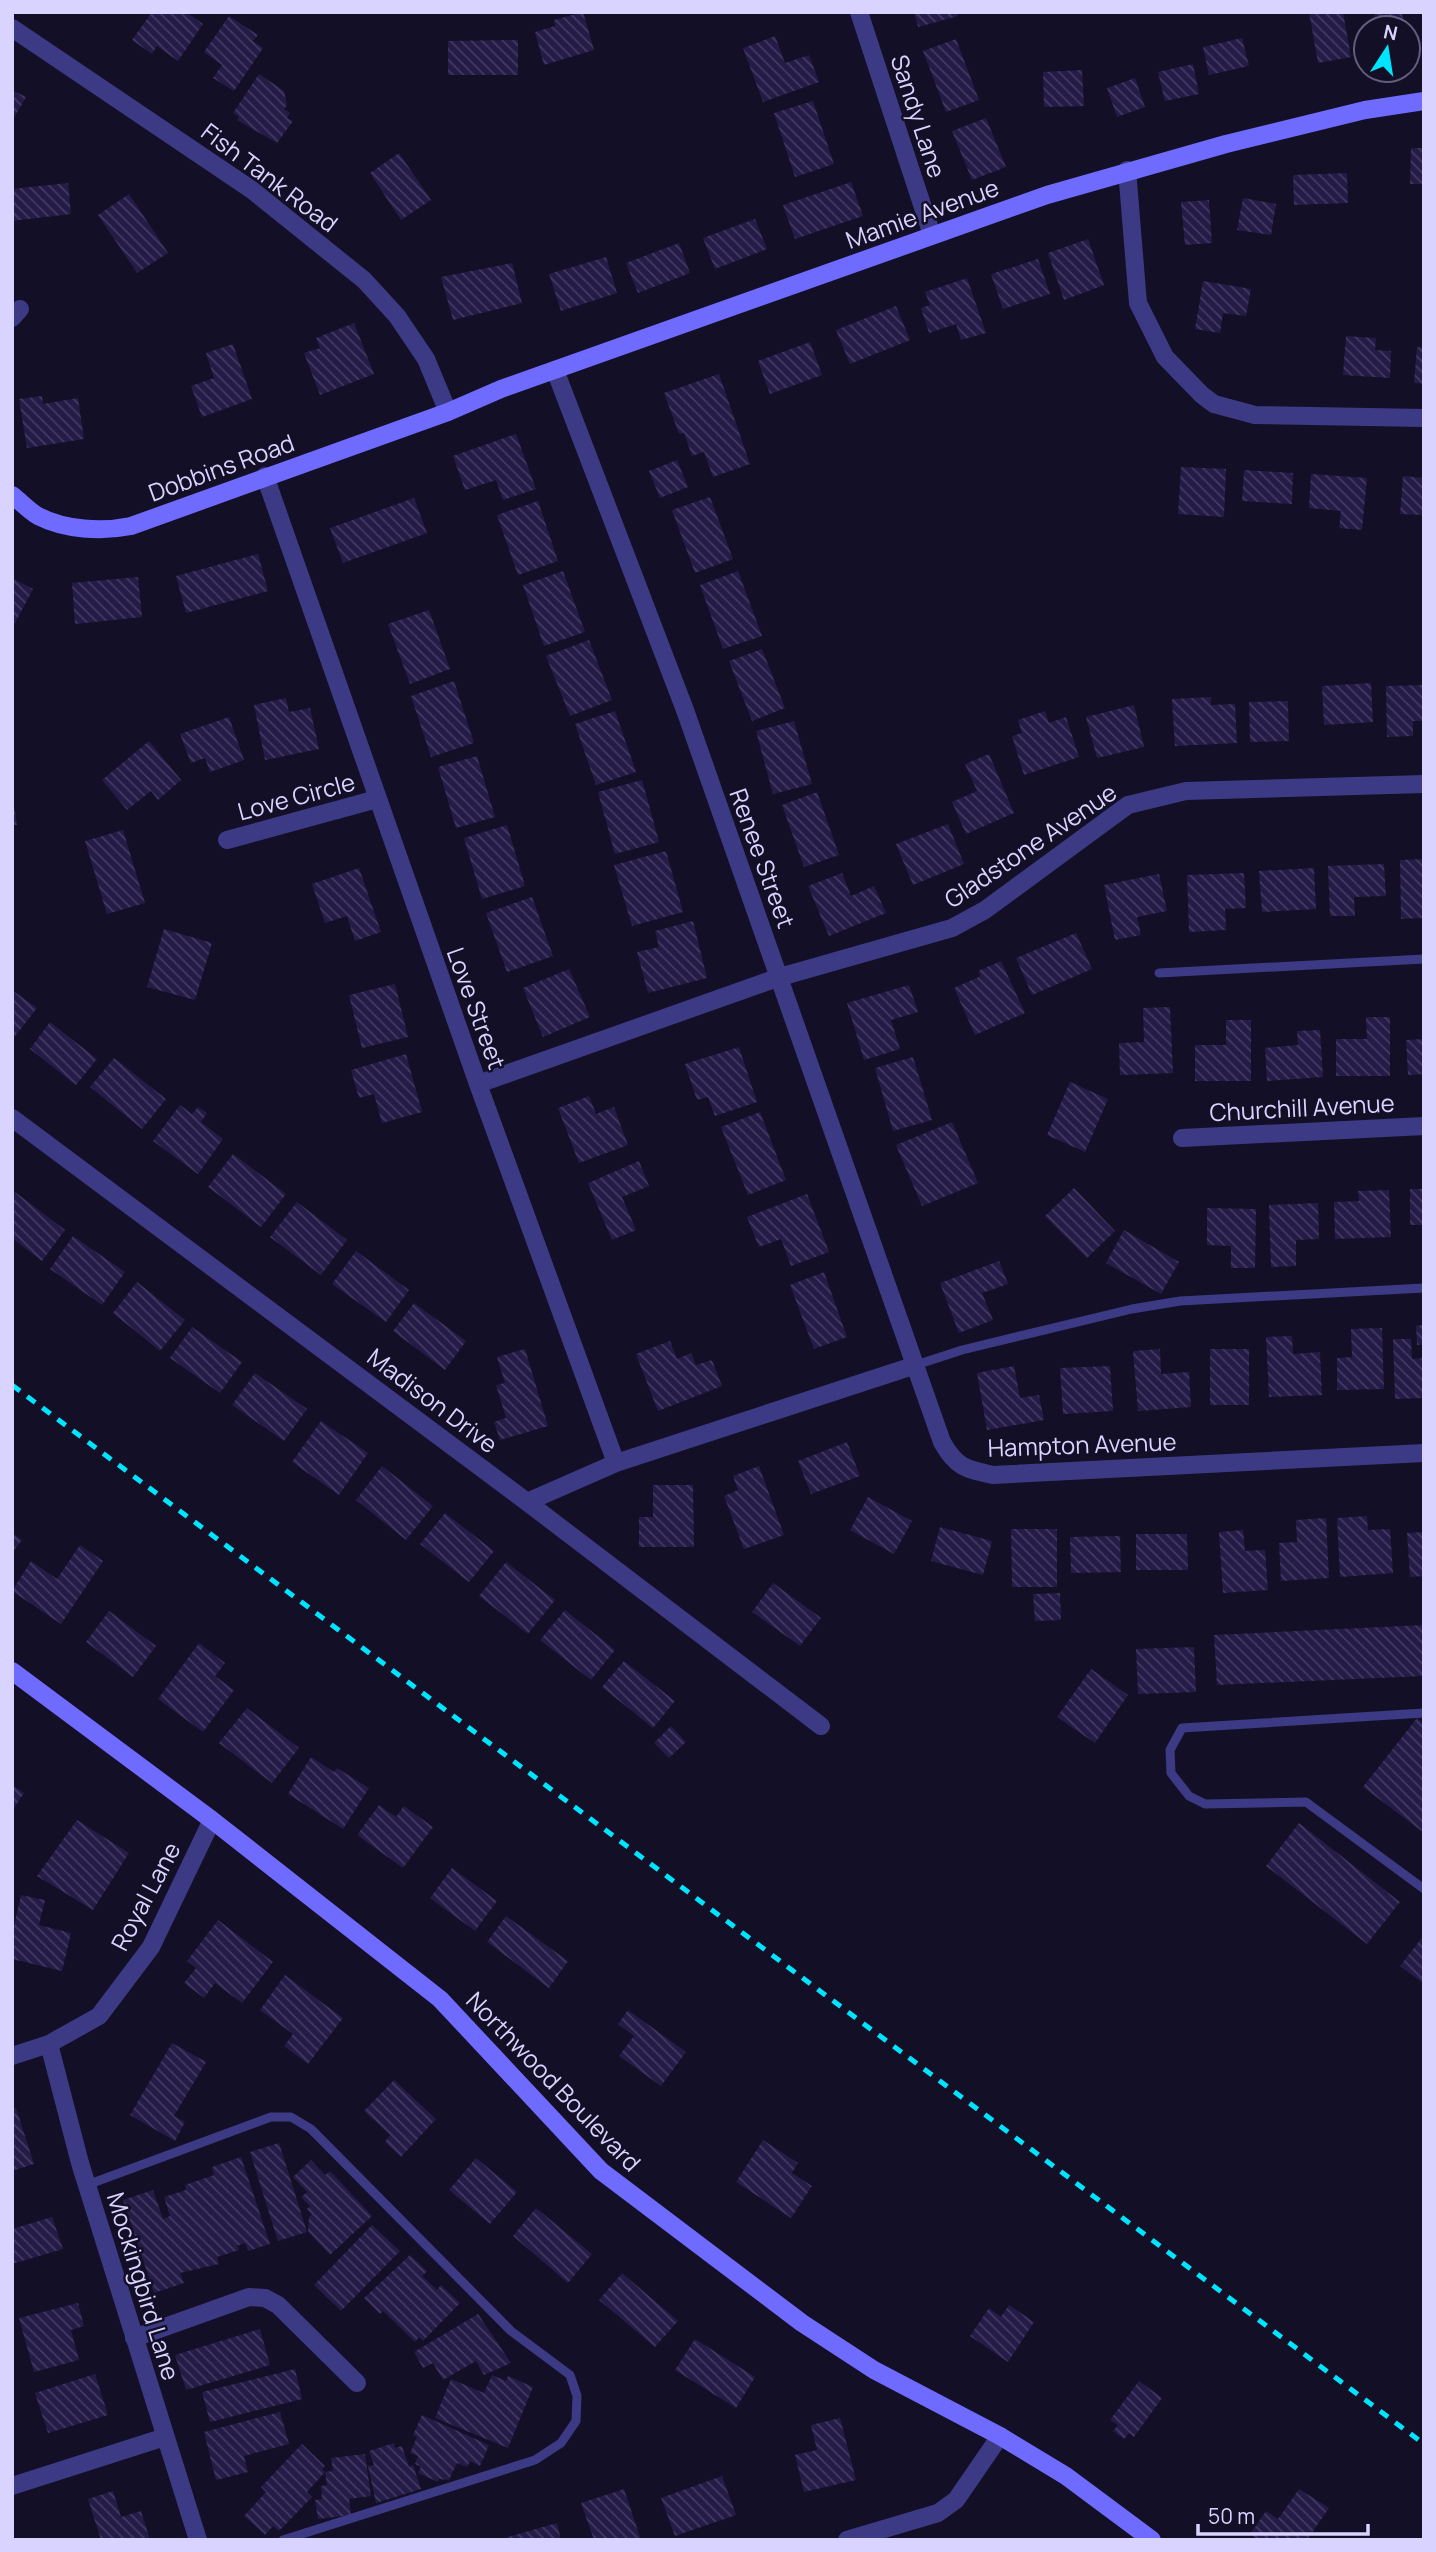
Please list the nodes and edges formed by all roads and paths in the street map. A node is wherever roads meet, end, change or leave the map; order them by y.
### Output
1 (859, 12) edge
2 (12, 27) edge
3 (1424, 101) edge
4 (1127, 170) junction
5 (932, 235) junction
6 (555, 370) junction
7 (448, 412) junction
8 (1424, 418) edge
9 (265, 476) junction
10 (12, 495) edge
11 (1424, 784) edge
12 (377, 799) junction
13 (227, 840) dead end
14 (1424, 960) edge
15 (1159, 973) dead end
16 (780, 977) junction
17 (478, 1084) junction
18 (12, 1118) edge
19 (1424, 1126) edge
20 (1182, 1138) dead end
21 (1424, 1288) edge
22 (916, 1365) junction
23 (1424, 1453) edge
24 (616, 1464) junction
25 (527, 1502) junction
26 (12, 1671) edge
27 (1424, 1713) edge
28 (821, 1726) dead end
29 (212, 1820) junction
30 (1424, 1889) edge
31 (49, 2044) junction
32 (12, 2056) edge
33 (87, 2185) junction
34 (134, 2338) junction
35 (357, 2383) dead end
36 (1000, 2436) junction
37 (165, 2437) junction
38 (12, 2486) edge
39 (198, 2540) edge
40 (283, 2540) edge
41 (847, 2540) edge
42 (1152, 2540) edge

1 - 5 street, Sandy Lane
2 - 7 street, Fish Tank Road
3 - 4 street, Mamie Avenue
4 - 5 street, Mamie Avenue
4 - 8 street
5 - 6 street, Mamie Avenue
6 - 7 street, Mamie Avenue
6 - 16 street, Renee Street
7 - 9 street, Dobbins Road
9 - 10 street, Dobbins Road
9 - 12 street, Love Street
11 - 16 street, Gladstone Avenue
12 - 13 street, Love Circle
12 - 17 street, Love Street
14 - 15 lane
16 - 17 street, Gladstone Avenue
16 - 22 street, Renee Street
17 - 24 street, Love Street
18 - 25 street, Madison Drive
19 - 20 street, Churchill Avenue
21 - 22 lane
22 - 23 street, Hampton Avenue
22 - 24 street
24 - 25 street
25 - 28 street, Madison Drive
26 - 29 street, Northwood Boulevard
27 - 30 lane
29 - 31 street, Royal Lane
29 - 36 street, Northwood Boulevard
31 - 32 street, Royal Lane
31 - 33 street, Mockingbird Lane
33 - 34 street, Mockingbird Lane
33 - 40 lane
34 - 35 street
34 - 37 street, Mockingbird Lane
36 - 41 street
36 - 42 street, Northwood Boulevard
37 - 38 street
37 - 39 street, Mockingbird Lane

